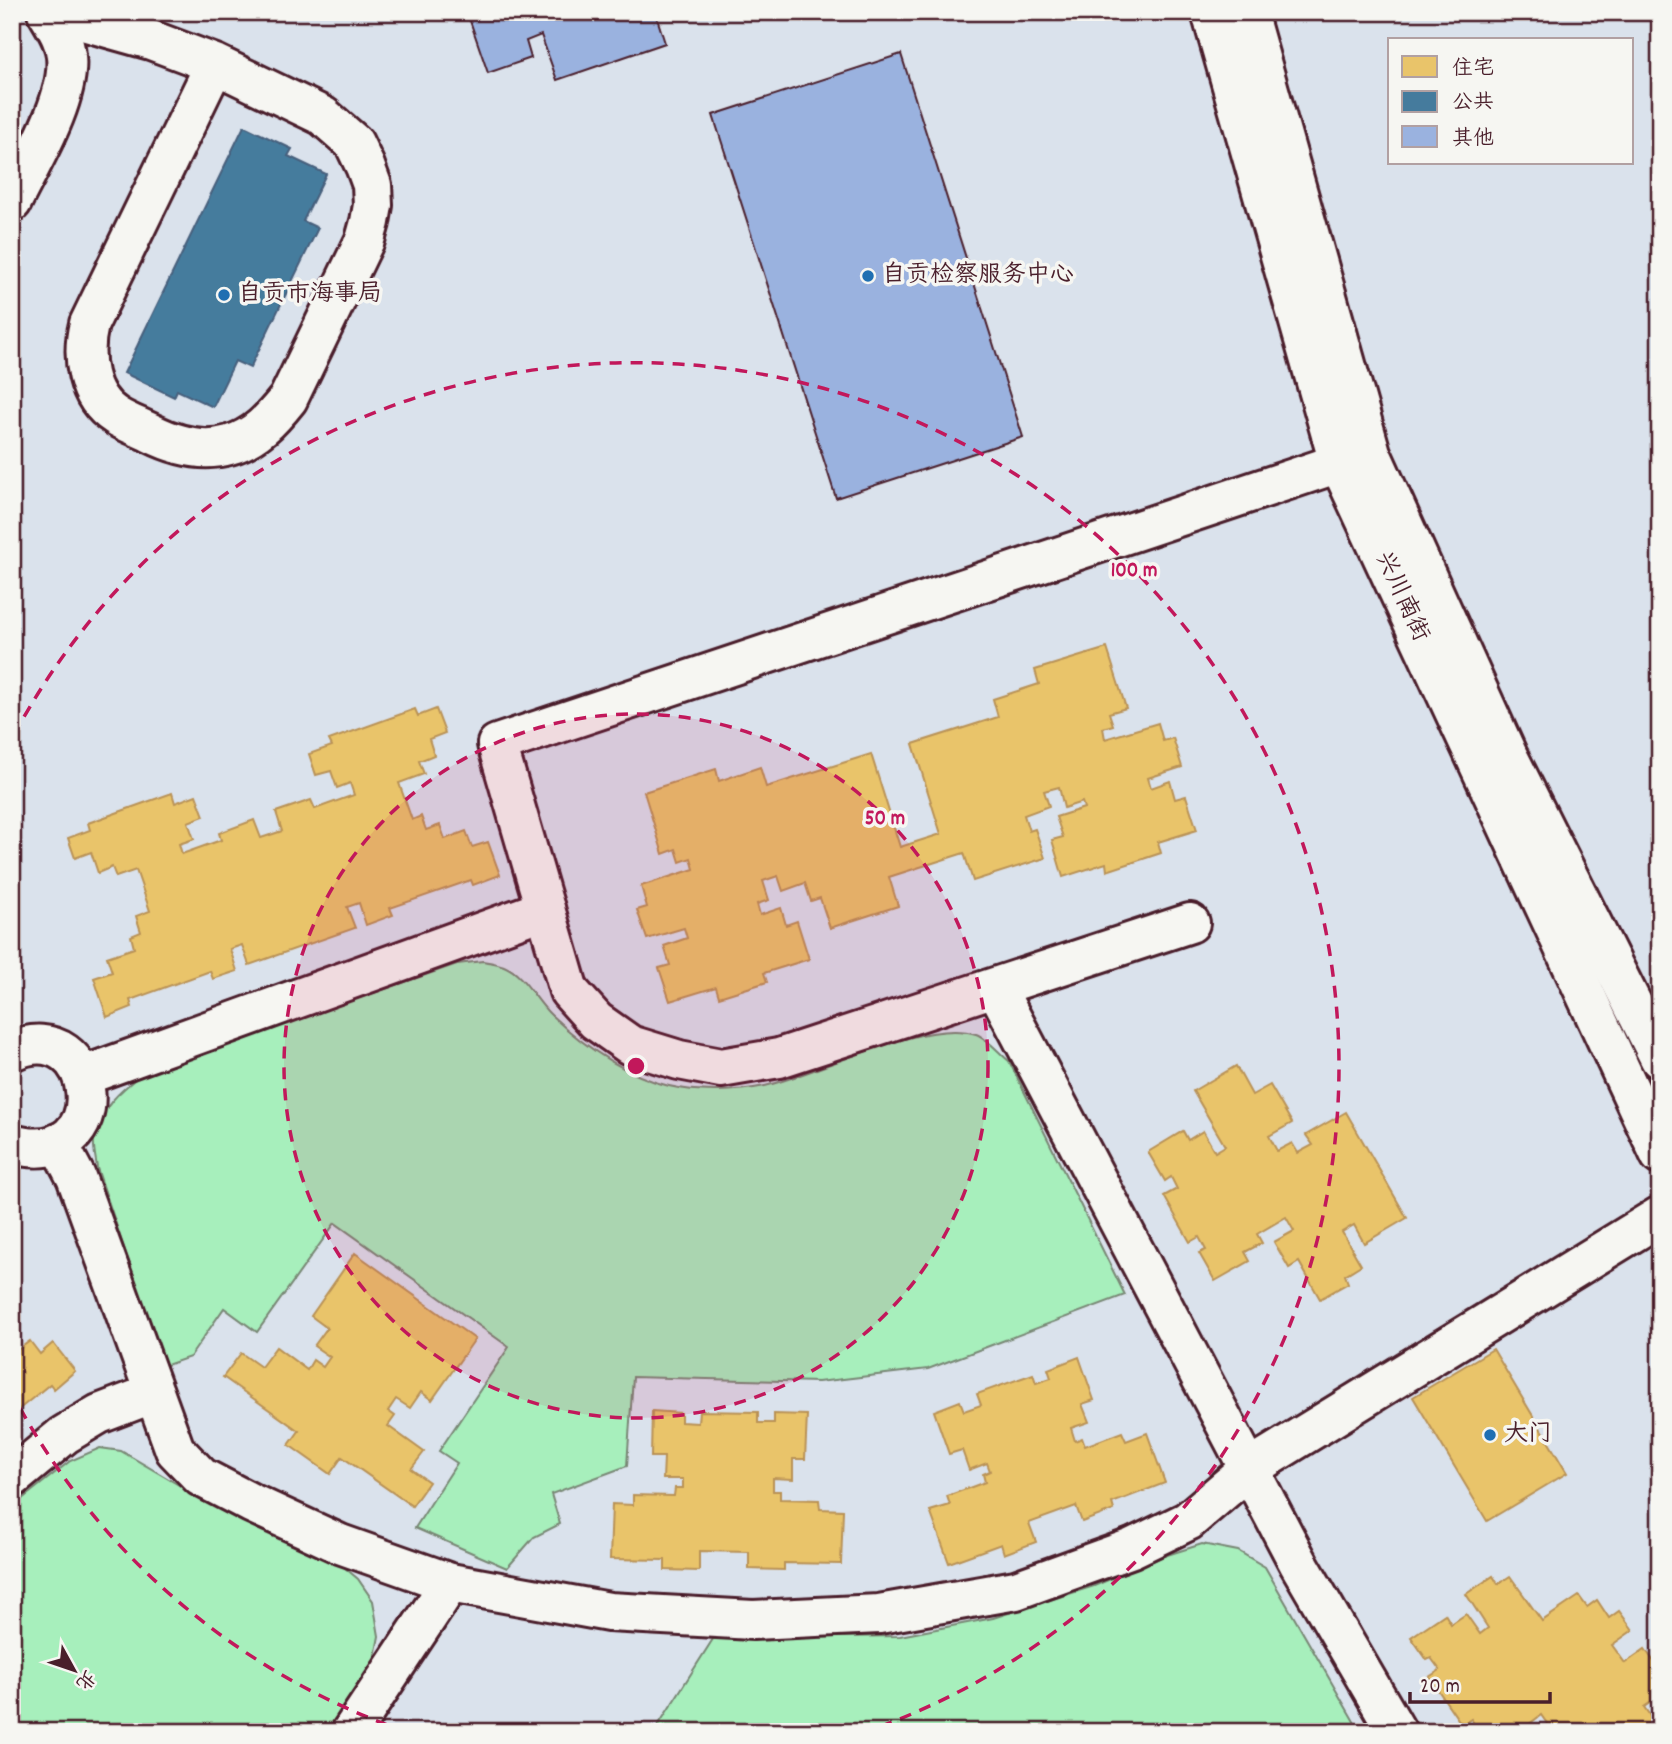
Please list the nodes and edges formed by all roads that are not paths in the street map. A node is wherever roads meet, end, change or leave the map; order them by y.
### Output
1 (49, 12) edge
2 (1211, 12) edge
3 (1247, 12) edge
4 (215, 64) junction
5 (12, 202) edge
6 (1339, 463) junction
7 (545, 909) junction
8 (1190, 923) dead end
9 (996, 988) junction
10 (12, 1051) edge
11 (1660, 1059) edge
12 (83, 1076) junction
13 (58, 1143) junction
14 (12, 1144) edge
15 (1660, 1156) edge
16 (1660, 1216) edge
17 (154, 1392) junction
18 (1250, 1468) junction
19 (12, 1478) edge
20 (450, 1583) junction
21 (351, 1732) edge
22 (1397, 1732) edge

1 - 4 street
1 - 5 street
2 - 6 street, 兴川南街
3 - 11 street, 兴川南街
4 - 4 street
6 - 7 street
6 - 15 street, 兴川南街
7 - 9 street
7 - 12 street
8 - 9 street
9 - 18 street
10 - 12 street
12 - 13 street
13 - 14 street
13 - 17 street
16 - 18 street
17 - 19 street
17 - 20 street
18 - 20 street
18 - 22 street
20 - 21 street

